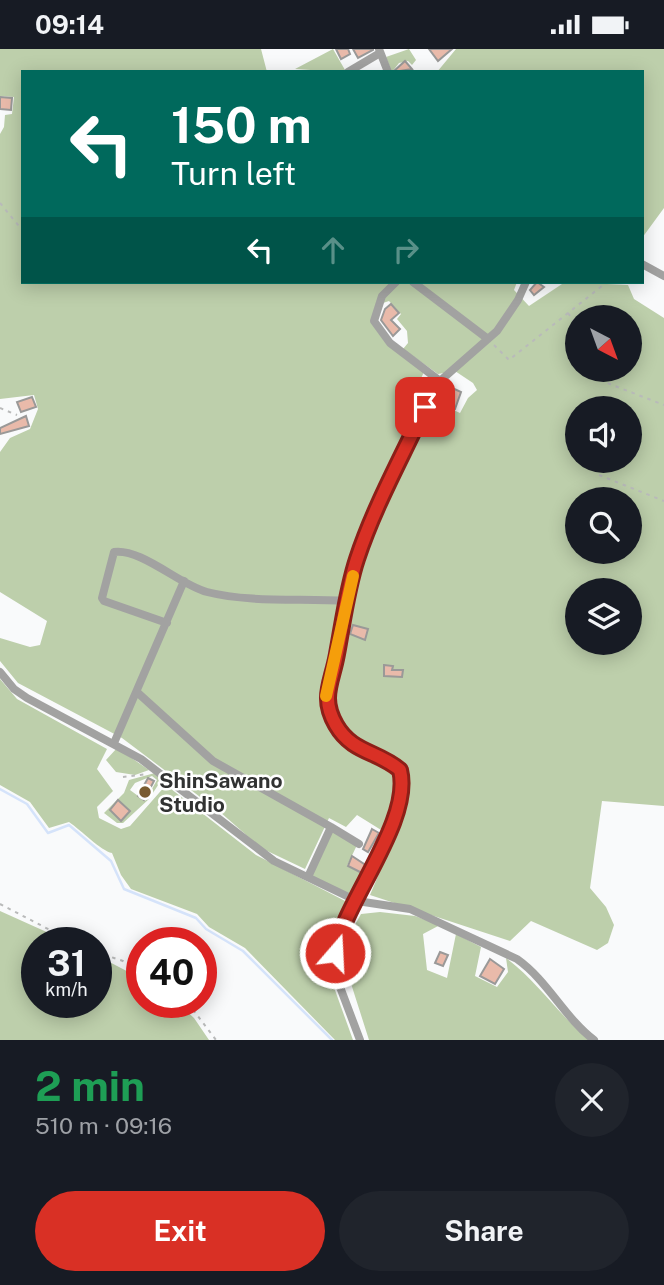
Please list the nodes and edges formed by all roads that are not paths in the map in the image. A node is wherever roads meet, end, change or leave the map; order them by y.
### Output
1 (379, 51) edge
2 (351, 70) edge
3 (387, 70) edge
4 (644, 265) edge
5 (664, 276) edge
6 (394, 284) edge
7 (416, 284) edge
8 (525, 284) edge
9 (488, 339) junction
10 (440, 381) junction
11 (184, 580) junction
12 (347, 601) junction
13 (167, 623) junction
14 (0, 672) edge
15 (138, 693) junction
16 (114, 743) junction
17 (331, 827) junction
18 (359, 844) dead end
19 (308, 877) junction
20 (357, 901) junction
21 (360, 1040) edge
22 (594, 1040) edge

1 - 2 street
1 - 3 street
4 - 5 street
6 - 10 street
7 - 9 street
8 - 9 street
9 - 10 street
10 - 12 street
11 - 12 street
11 - 13 street
11 - 13 street
12 - 20 street
13 - 15 street
14 - 16 street
15 - 16 street
15 - 17 street
16 - 19 street
17 - 18 street
17 - 19 street
19 - 20 street
20 - 21 street
20 - 22 street

